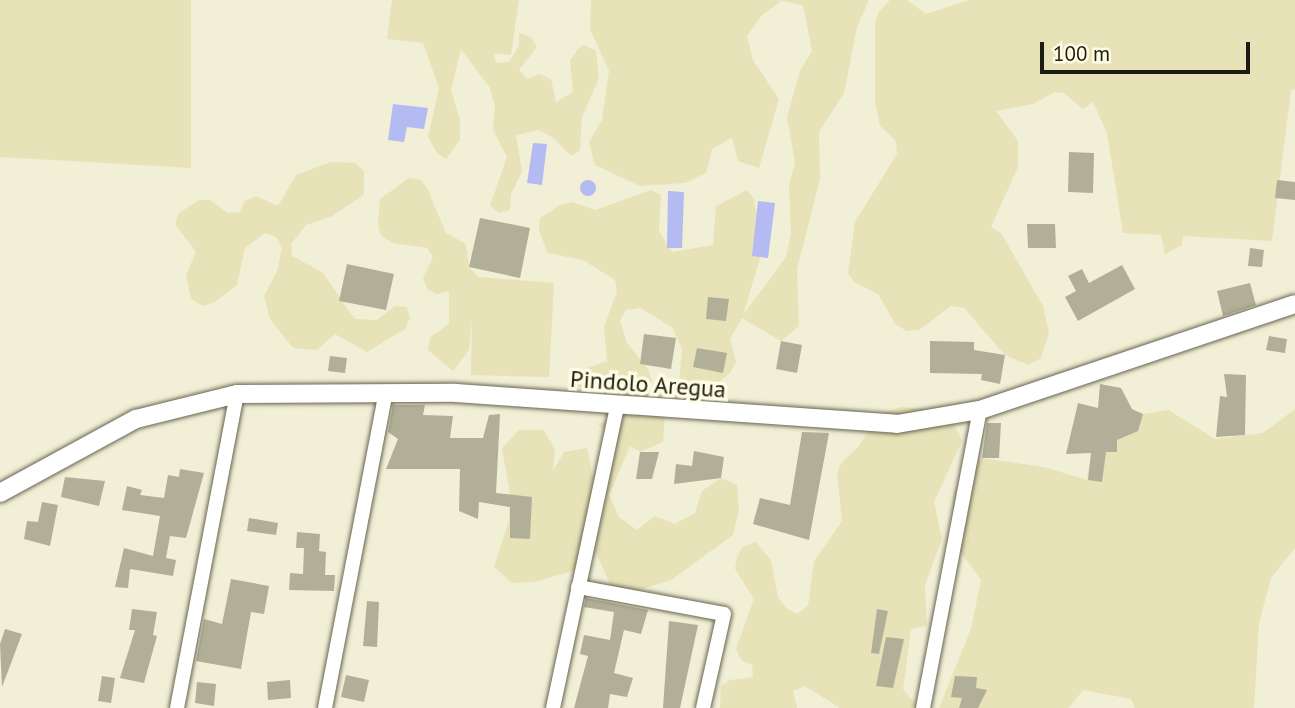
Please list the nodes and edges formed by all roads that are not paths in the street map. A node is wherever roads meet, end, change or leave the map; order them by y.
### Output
1 (1295, 304) edge
2 (386, 392) junction
3 (237, 394) junction
4 (617, 406) junction
5 (981, 410) junction
6 (0, 493) edge
7 (578, 587) junction
8 (177, 708) edge
9 (325, 708) edge
10 (553, 708) edge
11 (703, 708) edge
12 (923, 708) edge

1 - 5 main road, Pindolo Aregua
2 - 3 main road, Pindolo Aregua
2 - 4 main road, Pindolo Aregua
2 - 9 street
3 - 6 main road, Pindolo Aregua
3 - 8 street
4 - 5 main road, Pindolo Aregua
4 - 7 street
5 - 12 street
7 - 10 street
7 - 11 street

